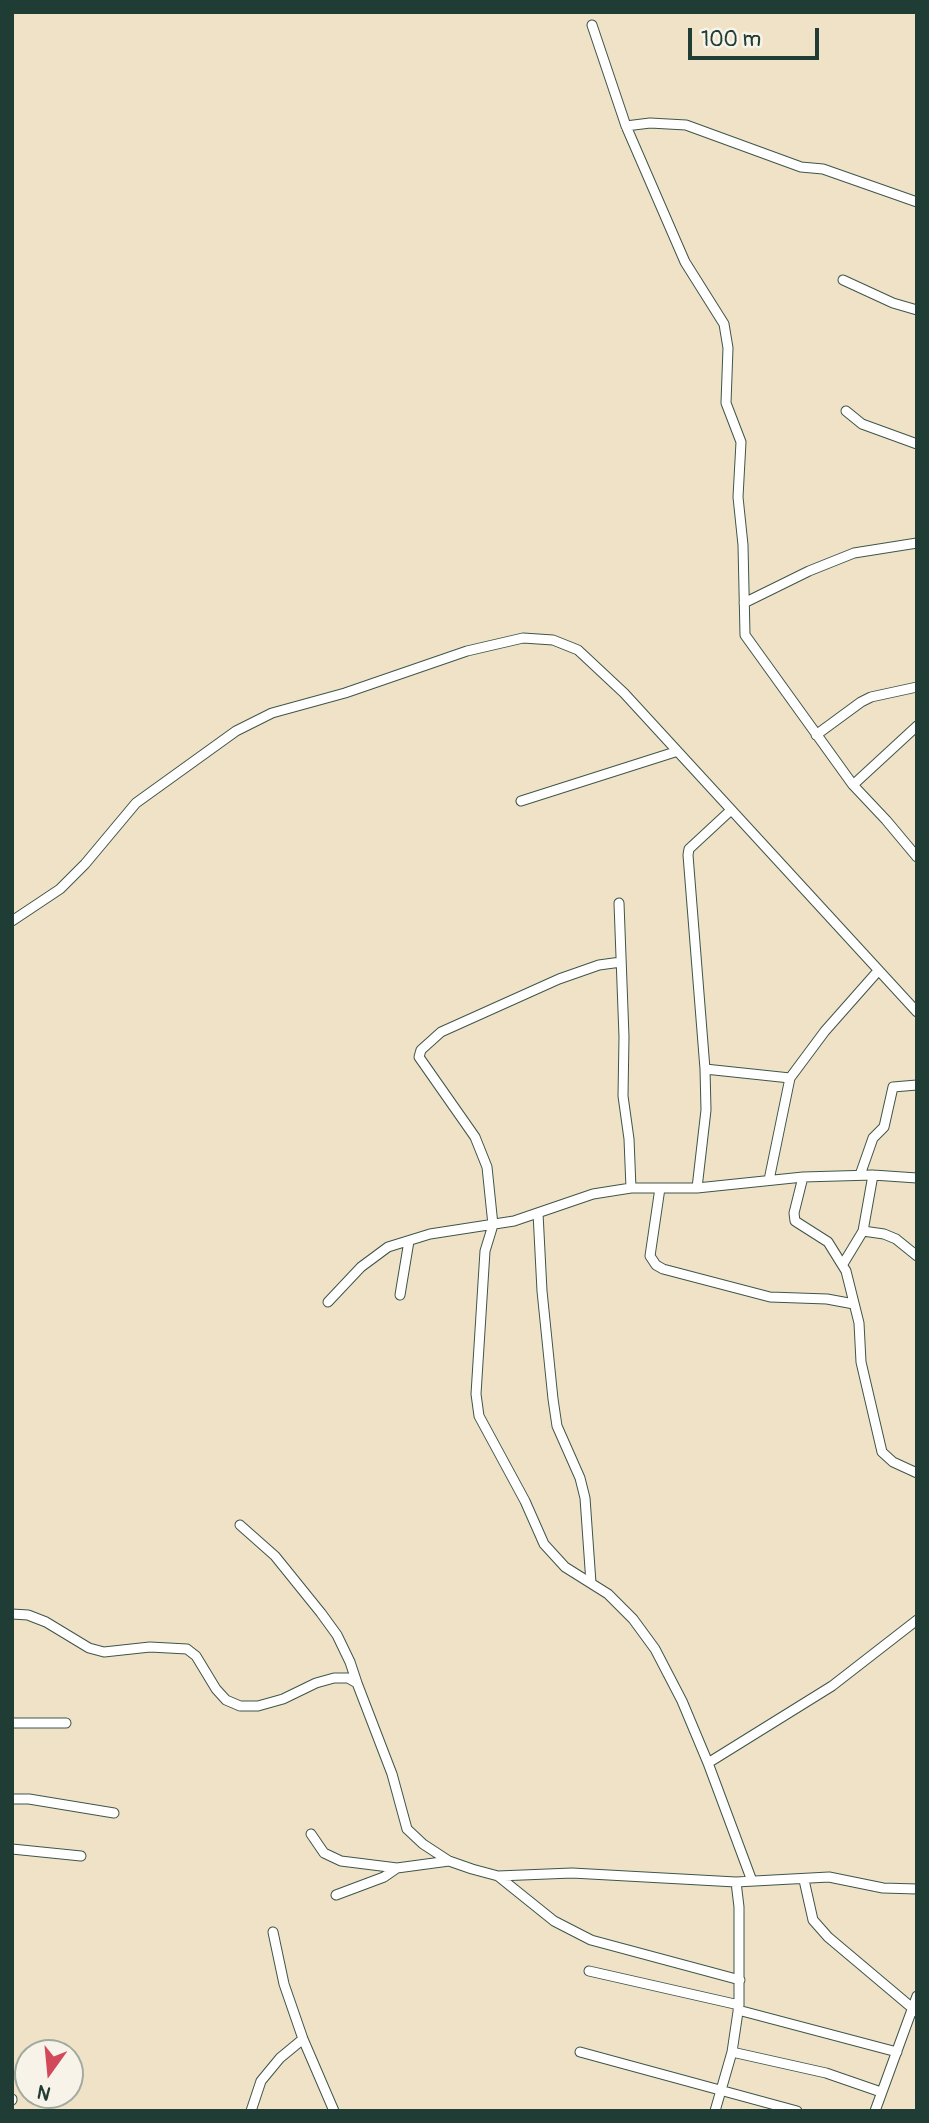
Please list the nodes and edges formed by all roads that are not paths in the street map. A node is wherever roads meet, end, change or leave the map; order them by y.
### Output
1 (592, 25) dead end
2 (626, 126) junction
3 (917, 202) edge
4 (843, 280) dead end
5 (917, 310) edge
6 (846, 411) dead end
7 (917, 444) edge
8 (917, 543) edge
9 (744, 603) junction
10 (917, 687) edge
11 (917, 726) edge
12 (816, 735) junction
13 (675, 752) junction
14 (853, 785) junction
15 (522, 801) dead end
16 (730, 811) junction
17 (912, 846) edge
18 (917, 858) edge
19 (619, 904) dead end
20 (12, 921) edge
21 (621, 962) junction
22 (878, 971) junction
23 (917, 1012) edge
24 (705, 1069) junction
25 (790, 1078) junction
26 (917, 1085) edge
27 (860, 1175) junction
28 (873, 1175) junction
29 (803, 1177) junction
30 (917, 1178) edge
31 (769, 1180) junction
32 (631, 1188) junction
33 (660, 1188) junction
34 (697, 1188) junction
35 (538, 1213) junction
36 (493, 1225) junction
37 (863, 1231) junction
38 (409, 1241) junction
39 (917, 1256) edge
40 (843, 1264) junction
41 (400, 1295) dead end
42 (328, 1302) dead end
43 (854, 1304) junction
44 (917, 1473) edge
45 (240, 1525) dead end
46 (591, 1583) junction
47 (12, 1614) edge
48 (917, 1620) edge
49 (357, 1683) junction
50 (12, 1723) edge
51 (66, 1723) dead end
52 (708, 1763) junction
53 (12, 1799) edge
54 (114, 1813) dead end
55 (310, 1834) dead end
56 (12, 1849) edge
57 (81, 1856) dead end
58 (449, 1861) junction
59 (397, 1868) junction
60 (498, 1875) junction
61 (804, 1880) junction
62 (752, 1881) junction
63 (736, 1882) junction
64 (917, 1889) edge
65 (335, 1895) dead end
66 (273, 1932) dead end
67 (589, 1971) dead end
68 (740, 1980) junction
69 (917, 1996) edge
70 (738, 2007) junction
71 (915, 2010) edge
72 (303, 2039) junction
73 (580, 2052) dead end
74 (733, 2052) junction
75 (897, 2052) junction
76 (722, 2089) junction
77 (881, 2092) junction
78 (251, 2111) edge
79 (334, 2111) edge
80 (715, 2111) edge
81 (797, 2111) edge
82 (875, 2111) edge

1 - 2 street
2 - 3 street
2 - 9 street
4 - 5 street
6 - 7 street
8 - 9 street
9 - 12 street
10 - 12 street
11 - 14 street
12 - 14 street
13 - 15 street
13 - 16 street
13 - 20 street
14 - 17 street
16 - 22 street
16 - 24 street
17 - 18 street
19 - 21 street
21 - 32 street
21 - 36 street
22 - 23 street
22 - 25 street
24 - 25 street
24 - 34 street
25 - 31 street
26 - 27 street
27 - 28 street
27 - 29 street
28 - 30 street
28 - 37 street
29 - 31 street
29 - 40 street
31 - 34 street
32 - 33 street
32 - 35 street
33 - 34 street
33 - 43 street
35 - 36 street
35 - 46 street
36 - 38 street
36 - 46 street
37 - 39 street
37 - 40 street
38 - 41 street
38 - 42 street
40 - 43 street
43 - 44 street
45 - 49 street
46 - 52 street
47 - 49 street
48 - 52 street
49 - 58 street
50 - 51 street
52 - 62 street
53 - 54 street
55 - 59 street
56 - 57 street
58 - 59 street
58 - 60 street
59 - 65 street
60 - 63 street
60 - 68 street
61 - 62 street
61 - 64 street
61 - 71 street
62 - 63 street
63 - 68 street
66 - 72 street
67 - 70 street
68 - 70 street
69 - 71 street
70 - 74 street
70 - 75 street
71 - 75 street
72 - 78 street
72 - 79 street
73 - 76 street
74 - 76 street
74 - 77 street
75 - 77 street
76 - 80 street
76 - 81 street
77 - 82 street

